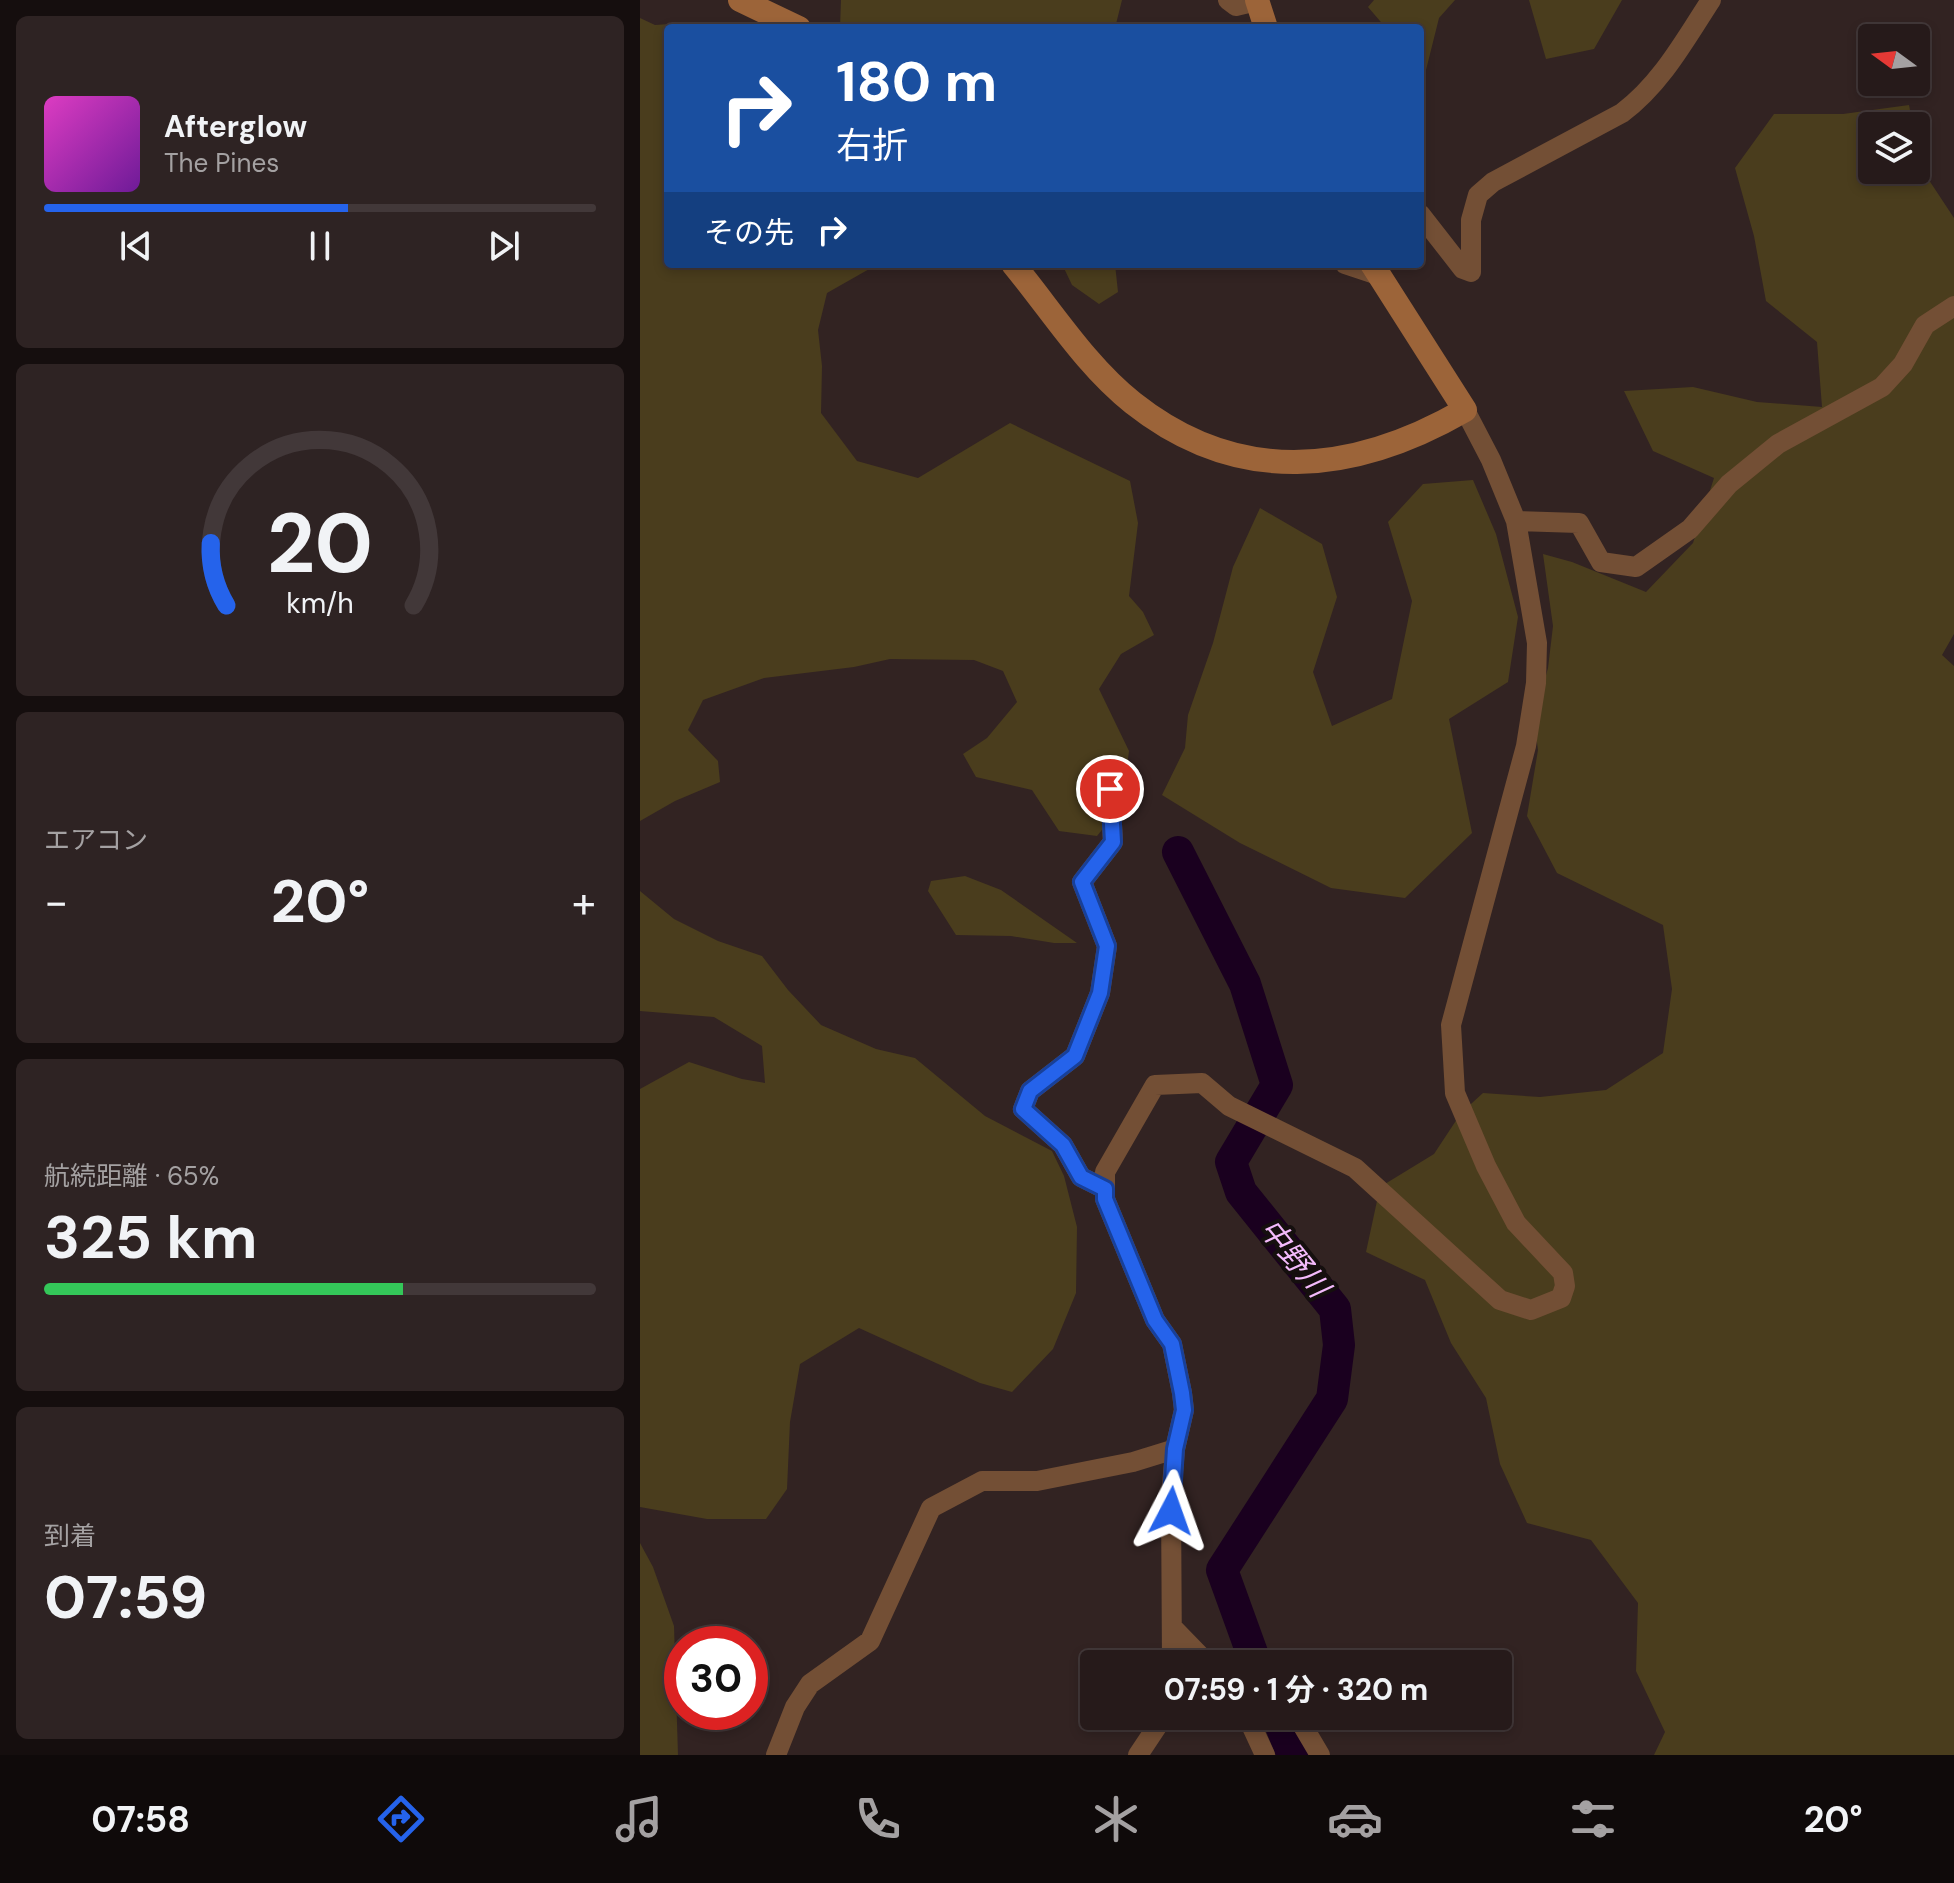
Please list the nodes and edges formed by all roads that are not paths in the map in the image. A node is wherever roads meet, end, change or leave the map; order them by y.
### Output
1 (740, 0) edge
2 (1228, 0) edge
3 (1257, 0) edge
4 (1711, 0) edge
5 (791, 24) edge
6 (1265, 24) edge
7 (1424, 219) edge
8 (1016, 268) edge
9 (1375, 270) edge
10 (1954, 306) edge
11 (1465, 410) junction
12 (1516, 521) junction
13 (1110, 789) dead end
14 (1105, 1189) junction
15 (1175, 1449) junction
16 (1173, 1628) junction
17 (1172, 1650) edge
18 (1194, 1650) edge
19 (1155, 1730) edge
20 (1253, 1730) edge
21 (1305, 1730) edge
22 (776, 1755) edge
23 (1138, 1755) edge
24 (1265, 1755) edge
25 (1320, 1755) edge

1 - 5 street
2 - 3 street
3 - 6 street
4 - 7 street
8 - 11 street
9 - 11 street
10 - 12 street
11 - 12 street
12 - 14 street
13 - 14 street
14 - 15 street
15 - 16 street
15 - 22 street
16 - 17 street
16 - 18 street
19 - 23 street
20 - 24 street
21 - 25 street

